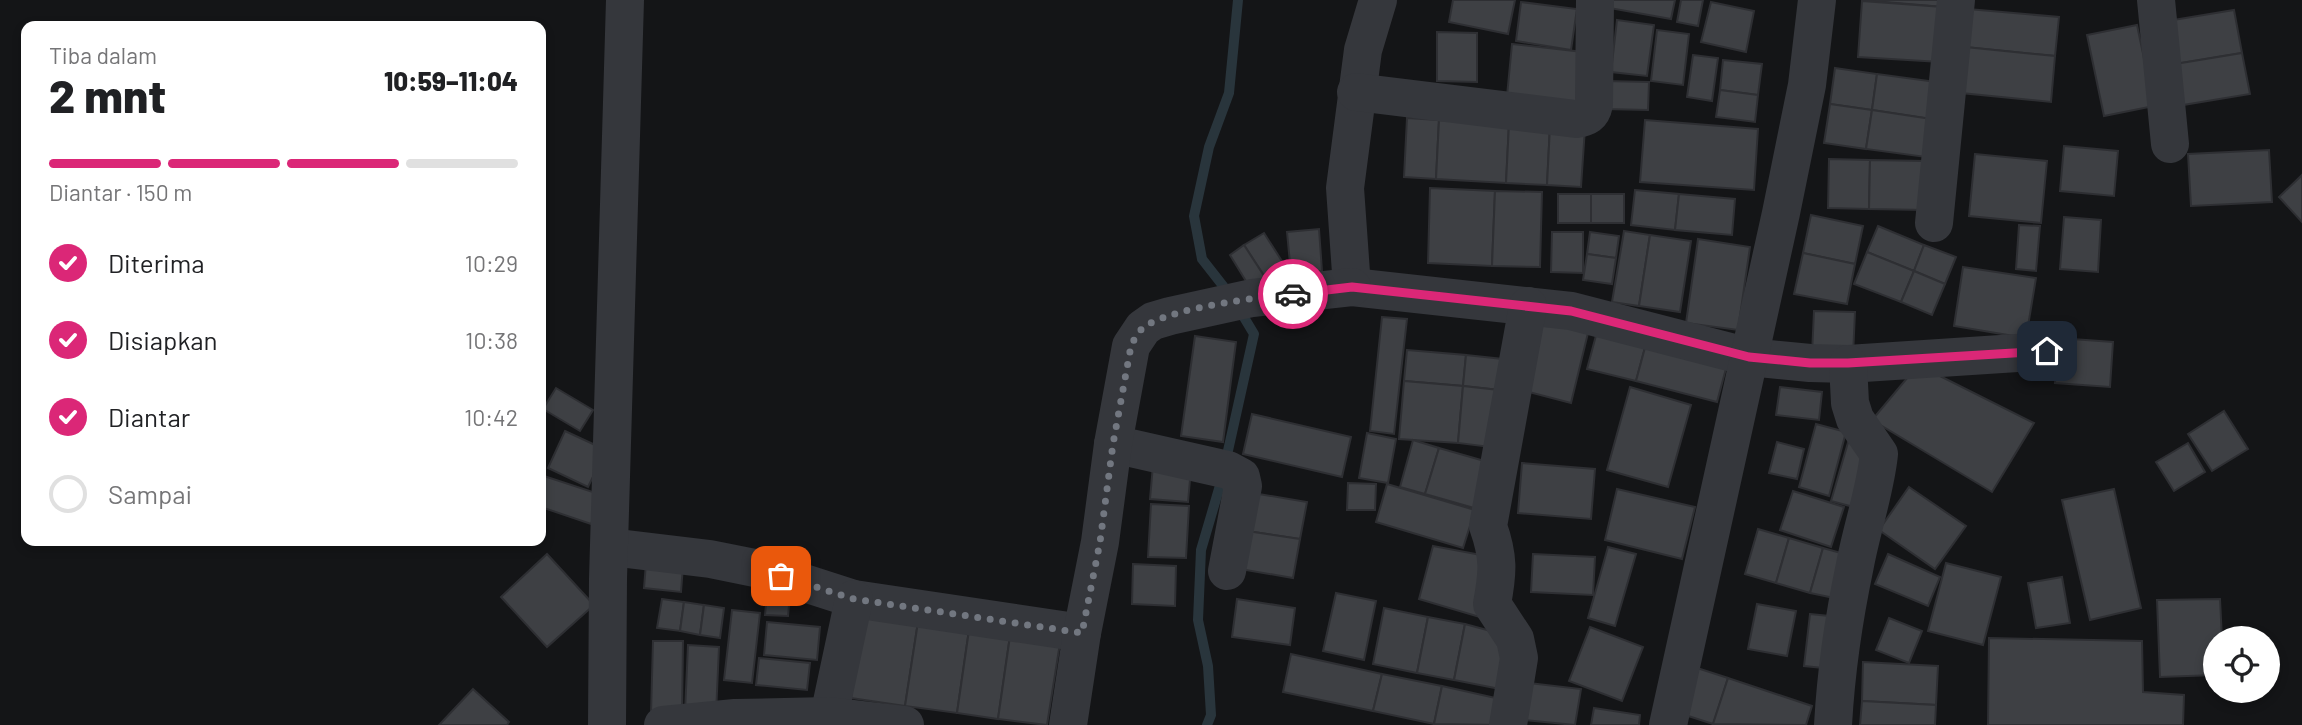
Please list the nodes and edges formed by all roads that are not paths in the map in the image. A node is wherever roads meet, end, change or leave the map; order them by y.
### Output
1 (625, 0) edge
2 (1378, 0) edge
3 (1595, 0) edge
4 (1817, 0) edge
5 (1956, 0) edge
6 (2156, 0) edge
7 (1356, 92) junction
8 (2170, 144) dead end
9 (1934, 223) dead end
10 (1352, 287) junction
11 (1528, 306) junction
12 (2047, 351) dead end
13 (1749, 357) junction
14 (1848, 363) junction
15 (1113, 444) junction
16 (610, 547) junction
17 (1227, 571) dead end
18 (854, 599) junction
19 (1082, 633) junction
20 (830, 716) junction
21 (607, 725) edge
22 (663, 725) edge
23 (905, 725) edge
24 (1068, 725) edge
25 (1508, 725) edge
26 (1668, 725) edge
27 (1833, 725) edge

1 - 16 street
2 - 7 street
3 - 7 street
4 - 13 street
5 - 9 street
6 - 8 street
7 - 10 street
10 - 11 street
10 - 15 street
11 - 13 street
11 - 25 street
12 - 14 street
13 - 14 street
13 - 26 street
14 - 27 street
15 - 17 street
15 - 19 street
16 - 18 street
16 - 21 street
18 - 19 street
18 - 20 street
19 - 24 street
20 - 22 street
20 - 23 street

